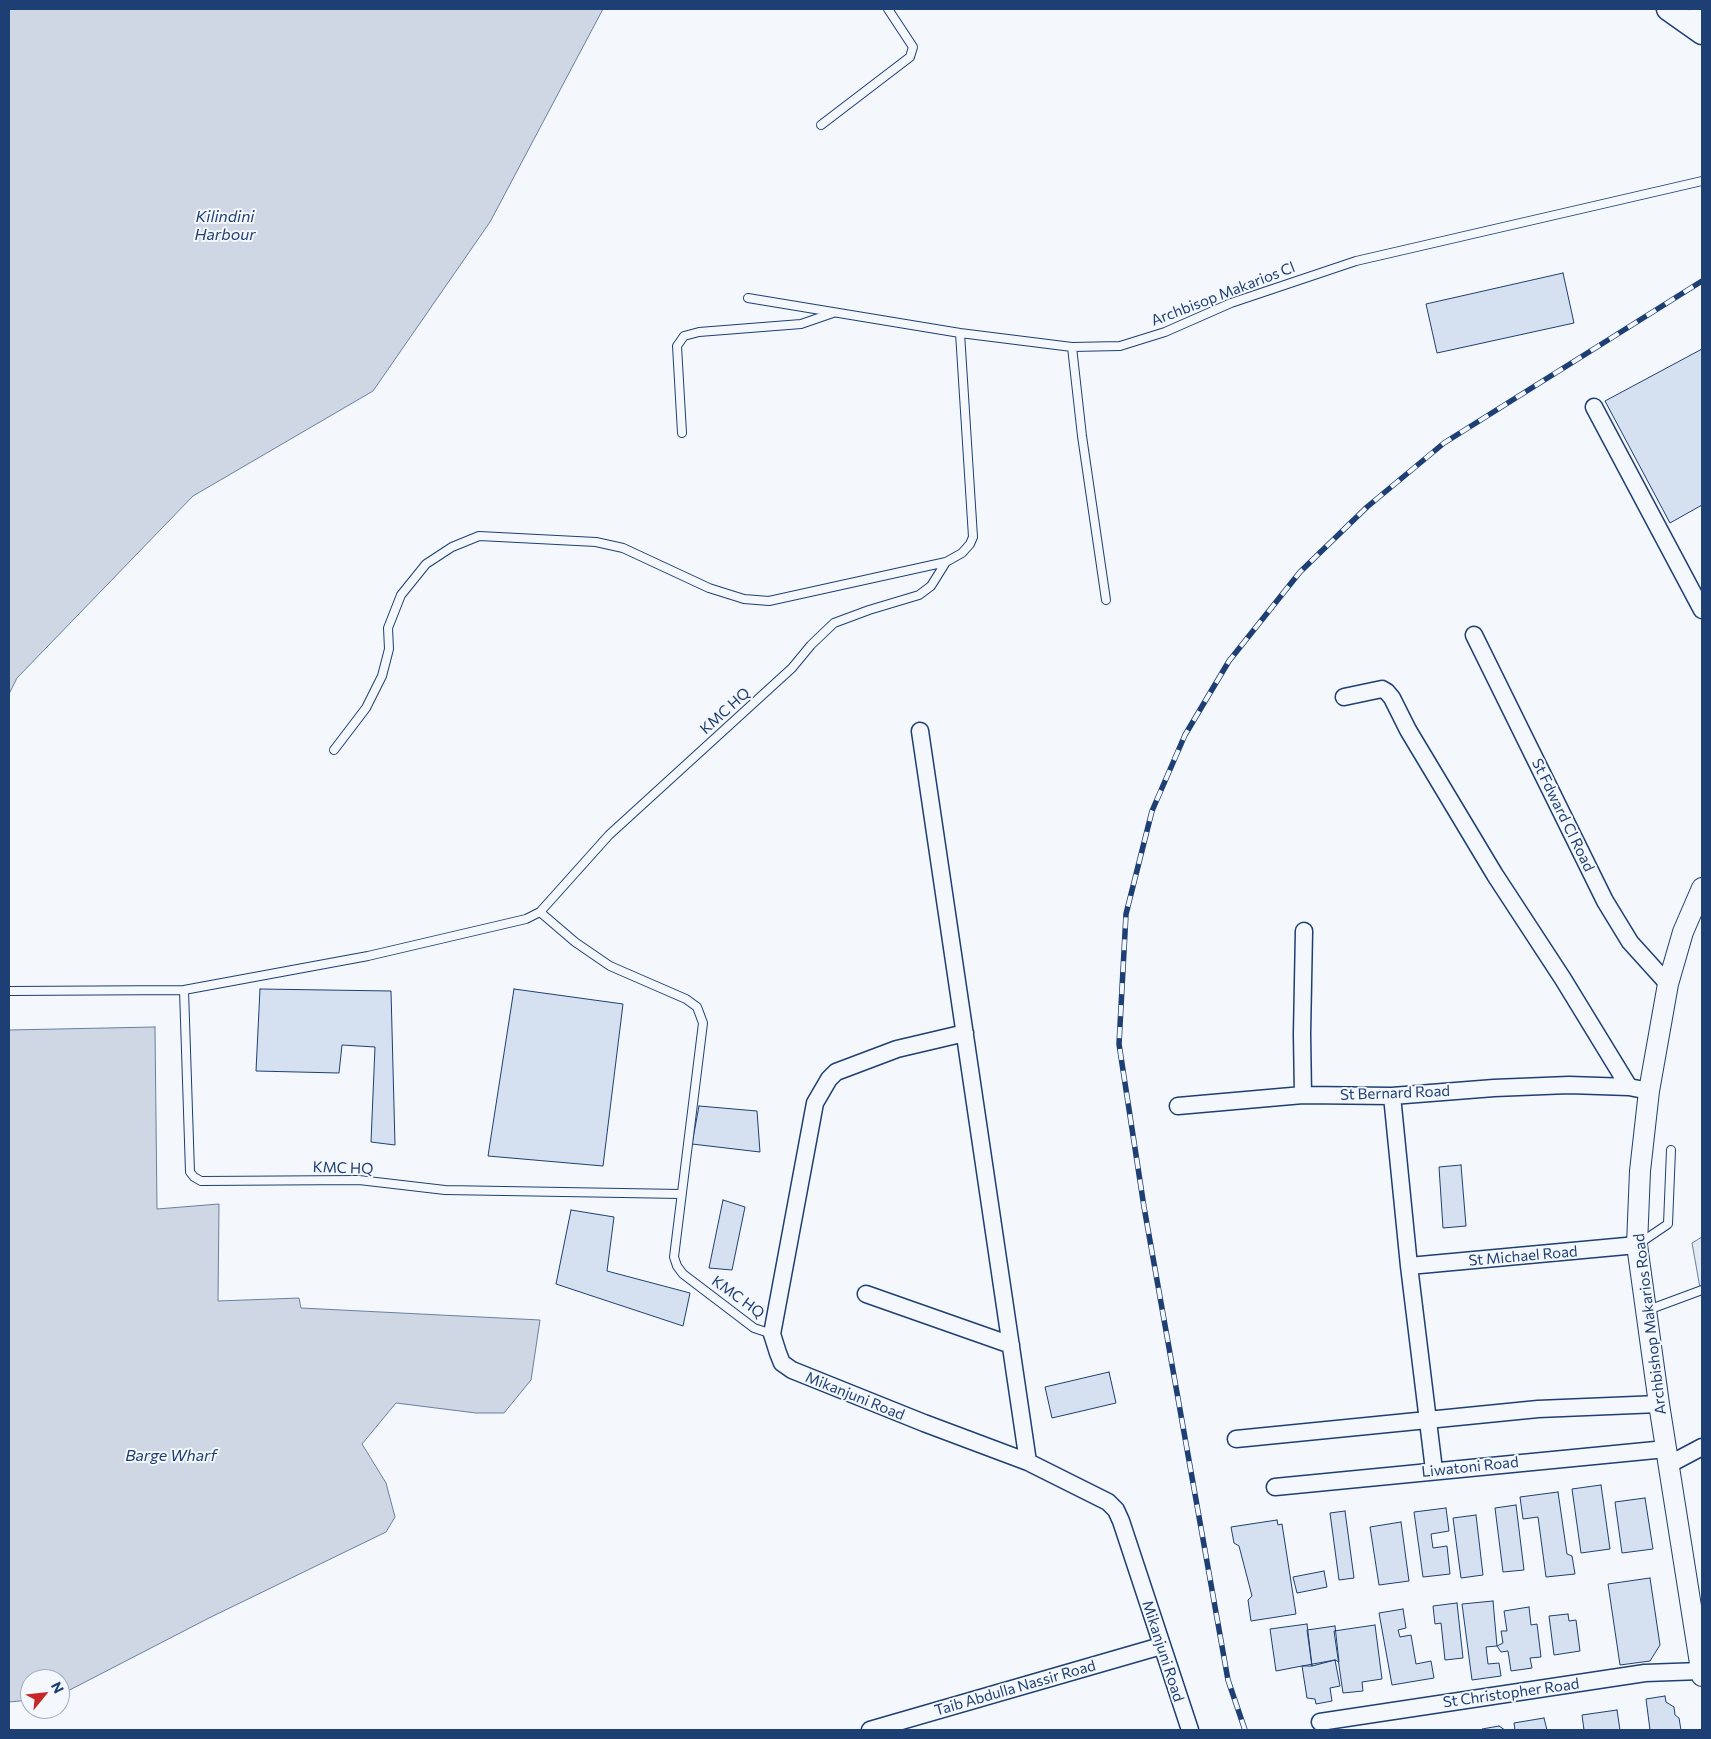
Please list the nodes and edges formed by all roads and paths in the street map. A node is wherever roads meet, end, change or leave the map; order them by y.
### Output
1 (888, 9) edge
2 (1668, 9) edge
3 (1702, 33) edge
4 (821, 126) dead end
5 (1702, 181) edge
6 (748, 298) dead end
7 (835, 312) junction
8 (960, 333) junction
9 (1072, 347) junction
10 (1594, 407) dead end
11 (682, 433) dead end
12 (946, 562) junction
13 (1106, 600) dead end
14 (1702, 610) edge
15 (1474, 635) dead end
16 (1344, 698) dead end
17 (920, 731) dead end
18 (334, 750) dead end
19 (1702, 888) edge
20 (540, 912) junction
21 (1304, 931) dead end
22 (1668, 984) junction
23 (184, 990) junction
24 (9, 991) edge
25 (965, 1032) junction
26 (1628, 1087) junction
27 (1649, 1091) junction
28 (1303, 1094) junction
29 (1392, 1096) junction
30 (1178, 1106) dead end
31 (1671, 1150) dead end
32 (681, 1194) junction
33 (1637, 1245) junction
34 (1408, 1266) junction
35 (1702, 1290) edge
36 (866, 1294) dead end
37 (1646, 1311) junction
38 (772, 1334) junction
39 (1011, 1345) junction
40 (1659, 1404) junction
41 (1427, 1421) junction
42 (1236, 1439) dead end
43 (1702, 1447) edge
44 (1667, 1457) junction
45 (1028, 1462) junction
46 (1434, 1470) junction
47 (1275, 1486) dead end
48 (1161, 1646) junction
49 (1702, 1673) edge
50 (1320, 1722) dead end
51 (870, 1730) edge
52 (1190, 1730) edge

1 - 4 lane
2 - 3 main road
5 - 9 lane, Archbisop Makarios Cl
6 - 7 lane, Archbisop Makarios Cl
7 - 8 lane, Archbisop Makarios Cl
7 - 11 lane
8 - 9 lane, Archbisop Makarios Cl
8 - 12 lane
9 - 13 lane
10 - 14 street
12 - 18 lane
12 - 20 lane, KMC HQ
15 - 22 street, St Fdward Cl Road
16 - 26 street
17 - 25 street
19 - 22 street, Archbishop Makarios Road
20 - 23 lane, KMC HQ
20 - 32 lane, KMC HQ
21 - 28 street
22 - 27 street, Archbishop Makarios Road
23 - 24 lane, KMC HQ
23 - 32 lane, KMC HQ
25 - 38 street, Mikanjuni Road
25 - 39 street
26 - 27 street, St Bernard Road
26 - 29 street, St Bernard Road
27 - 33 street, Archbishop Makarios Road
28 - 29 street, St Bernard Road
28 - 30 street, St Bernard Road
29 - 34 street
31 - 33 lane
32 - 38 lane, KMC HQ
33 - 34 street, St Michael Road
33 - 37 street, Archbishop Makarios Road
34 - 41 street
35 - 37 lane
36 - 39 street
37 - 40 street, Archbishop Makarios Road
38 - 45 street, Mikanjuni Road
39 - 45 street
40 - 41 street
40 - 44 street, Archbishop Makarios Road
41 - 42 street
41 - 46 street
43 - 44 street
44 - 46 street, Liwatoni Road
44 - 49 street, Archbishop Makarios Road
45 - 48 street, Mikanjuni Road
46 - 47 street, Liwatoni Road
48 - 51 street, Taib Abdulla Nassir Road
48 - 52 street, Mikanjuni Road
49 - 50 street, St Christopher Road

